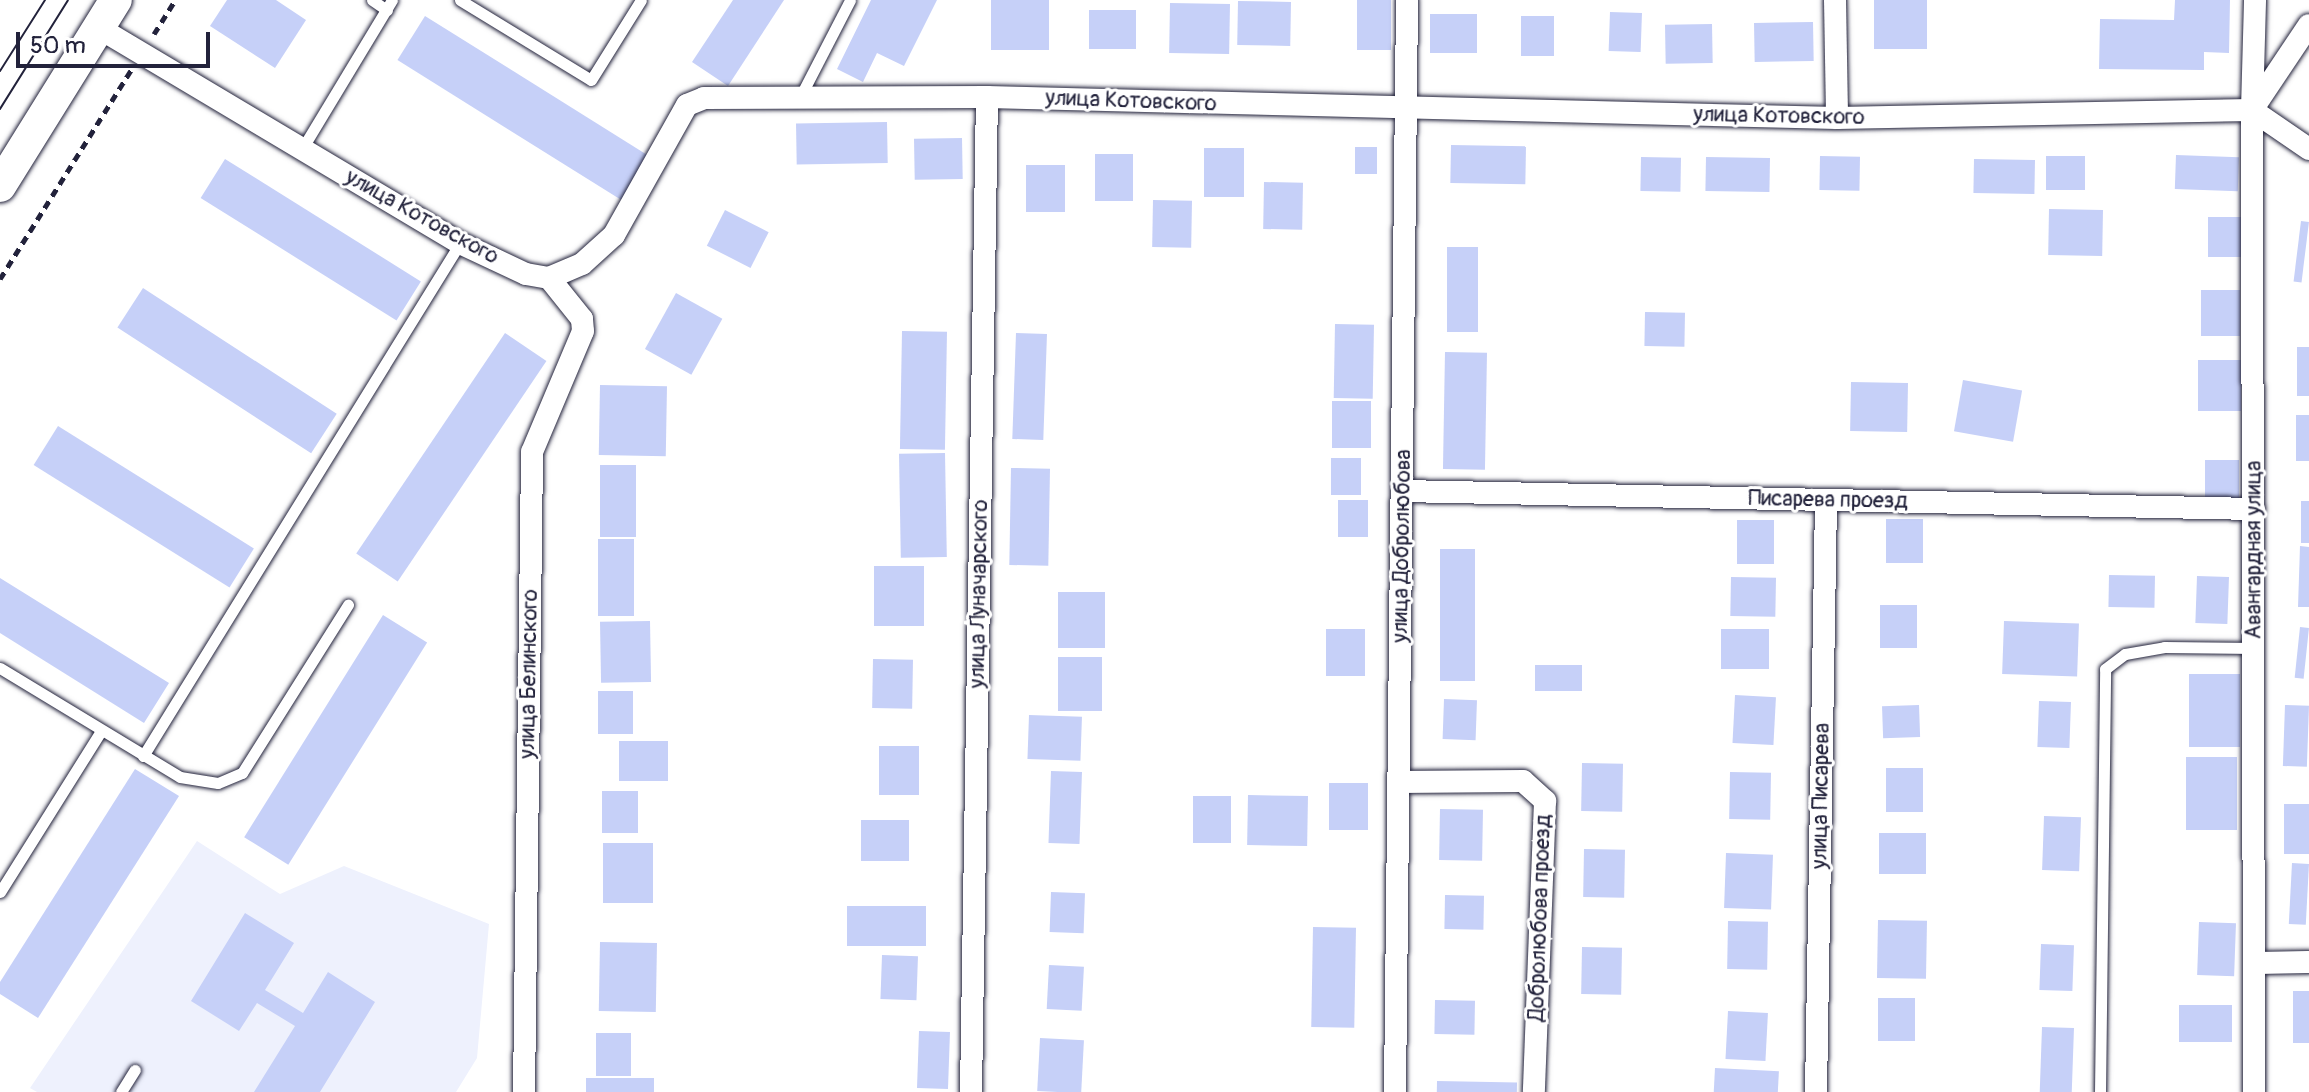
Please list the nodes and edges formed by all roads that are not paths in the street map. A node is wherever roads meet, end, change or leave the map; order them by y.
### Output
1 (116, 0) edge
2 (372, 0) edge
3 (460, 0) edge
4 (641, 0) edge
5 (850, 0) edge
6 (1407, 0) edge
7 (1835, 0) edge
8 (2255, 0) edge
9 (390, 5) edge
10 (2309, 25) edge
11 (99, 28) junction
12 (987, 97) junction
13 (798, 99) junction
14 (1407, 110) junction
15 (2252, 110) junction
16 (1837, 118) junction
17 (302, 149) junction
18 (2309, 149) edge
19 (0, 186) edge
20 (460, 243) junction
21 (549, 278) junction
22 (1402, 491) junction
23 (1826, 500) junction
24 (2254, 509) junction
25 (348, 605) dead end
26 (2255, 648) junction
27 (0, 668) edge
28 (101, 731) junction
29 (143, 756) junction
30 (1399, 782) junction
31 (0, 892) edge
32 (2309, 962) edge
33 (2256, 963) junction
34 (135, 1070) dead end
35 (121, 1092) edge
36 (524, 1092) edge
37 (971, 1092) edge
38 (1395, 1092) edge
39 (1534, 1092) edge
40 (1816, 1092) edge
41 (2100, 1092) edge
42 (2254, 1092) edge

1 - 11 main road
2 - 9 lane
3 - 4 lane
5 - 13 lane
6 - 14 street, улица Добролюбова
7 - 16 street
8 - 15 street, Авангардная улица
9 - 17 lane
10 - 15 street
11 - 17 street, улица Котовского
11 - 19 main road
12 - 13 street, улица Котовского
12 - 14 street, улица Котовского
12 - 37 street, улица Луначарского
13 - 21 street, улица Котовского
14 - 16 street, улица Котовского
14 - 22 street, улица Добролюбова
15 - 16 street, улица Котовского
15 - 18 street
15 - 24 street, Авангардная улица
17 - 20 street, улица Котовского
20 - 21 street, улица Котовского
20 - 29 lane
21 - 36 street, улица Белинского
22 - 23 street, Писарева проезд
22 - 30 street, улица Добролюбова
23 - 24 street, Писарева проезд
23 - 40 street, улица Писарева
24 - 26 street, Авангардная улица
25 - 29 lane
26 - 33 street, Авангардная улица
26 - 41 lane
27 - 28 lane
28 - 29 lane
28 - 31 lane
30 - 38 street, улица Добролюбова
30 - 39 street, Добролюбова проезд
32 - 33 street
33 - 42 street, Авангардная улица
34 - 35 lane

